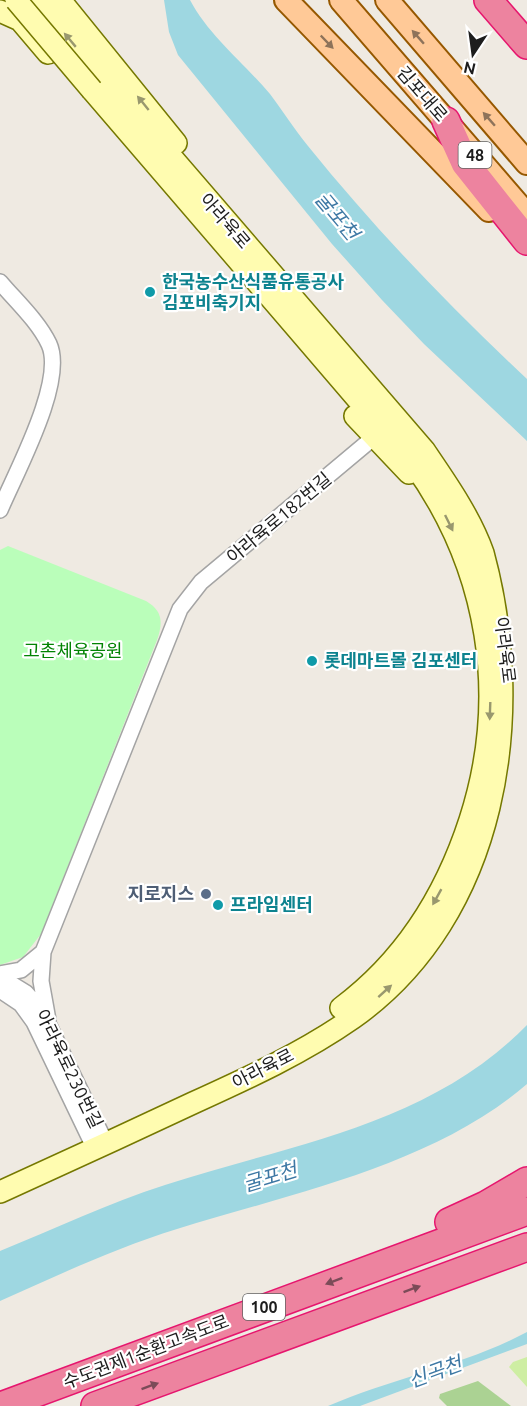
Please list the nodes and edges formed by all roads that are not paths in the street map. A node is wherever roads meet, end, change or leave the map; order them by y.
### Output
1 (16, 0) edge
2 (21, 0) edge
3 (36, 0) edge
4 (60, 0) edge
5 (286, 0) edge
6 (341, 0) edge
7 (387, 0) edge
8 (488, 0) edge
9 (0, 11) edge
10 (28, 30) junction
11 (527, 45) edge
12 (98, 85) junction
13 (446, 121) junction
14 (527, 163) edge
15 (527, 215) edge
16 (527, 241) edge
17 (527, 249) edge
18 (0, 282) edge
19 (373, 438) junction
20 (434, 480) junction
21 (0, 510) edge
22 (43, 952) junction
23 (0, 976) edge
24 (0, 990) edge
25 (48, 1020) junction
26 (98, 1141) junction
27 (0, 1178) edge
28 (527, 1181) edge
29 (0, 1192) edge
30 (527, 1211) edge
31 (527, 1247) edge
32 (527, 1258) edge
33 (362, 1271) junction
34 (457, 1272) junction
35 (1, 1406) edge
36 (95, 1406) edge

1 - 12 street, 아라육로, bridge
2 - 10 street
12 -> 3 street, 아라육로
20 -> 4 street
5 -> 17 main road
6 - 13 main road, 김포대로 / 48
14 -> 7 main road, 김포대로 / 48
8 - 11 highway
9 - 10 street
10 - 19 street
12 - 20 street, 아라육로
13 - 15 main road, 김포대로 / 48
13 - 16 highway
18 - 21 street
19 - 20 street
19 - 22 street, 아라육로182번길
20 - 26 street, 아라육로
22 - 23 street
22 - 25 street
23 - 25 street, 아라육로230번길
24 - 26 street, 아라육로230번길
25 - 26 street, 아라육로230번길
26 - 27 street, 아라육로
26 - 29 street, 아라육로
28 - 33 highway
30 - 33 highway, 수도권제1순환고속도로 / 100
31 - 34 highway, 수도권제1순환고속도로 / 100
32 - 34 highway
33 -> 35 highway, 수도권제1순환고속도로 / 100
36 -> 34 highway, 수도권제1순환고속도로 / 100

